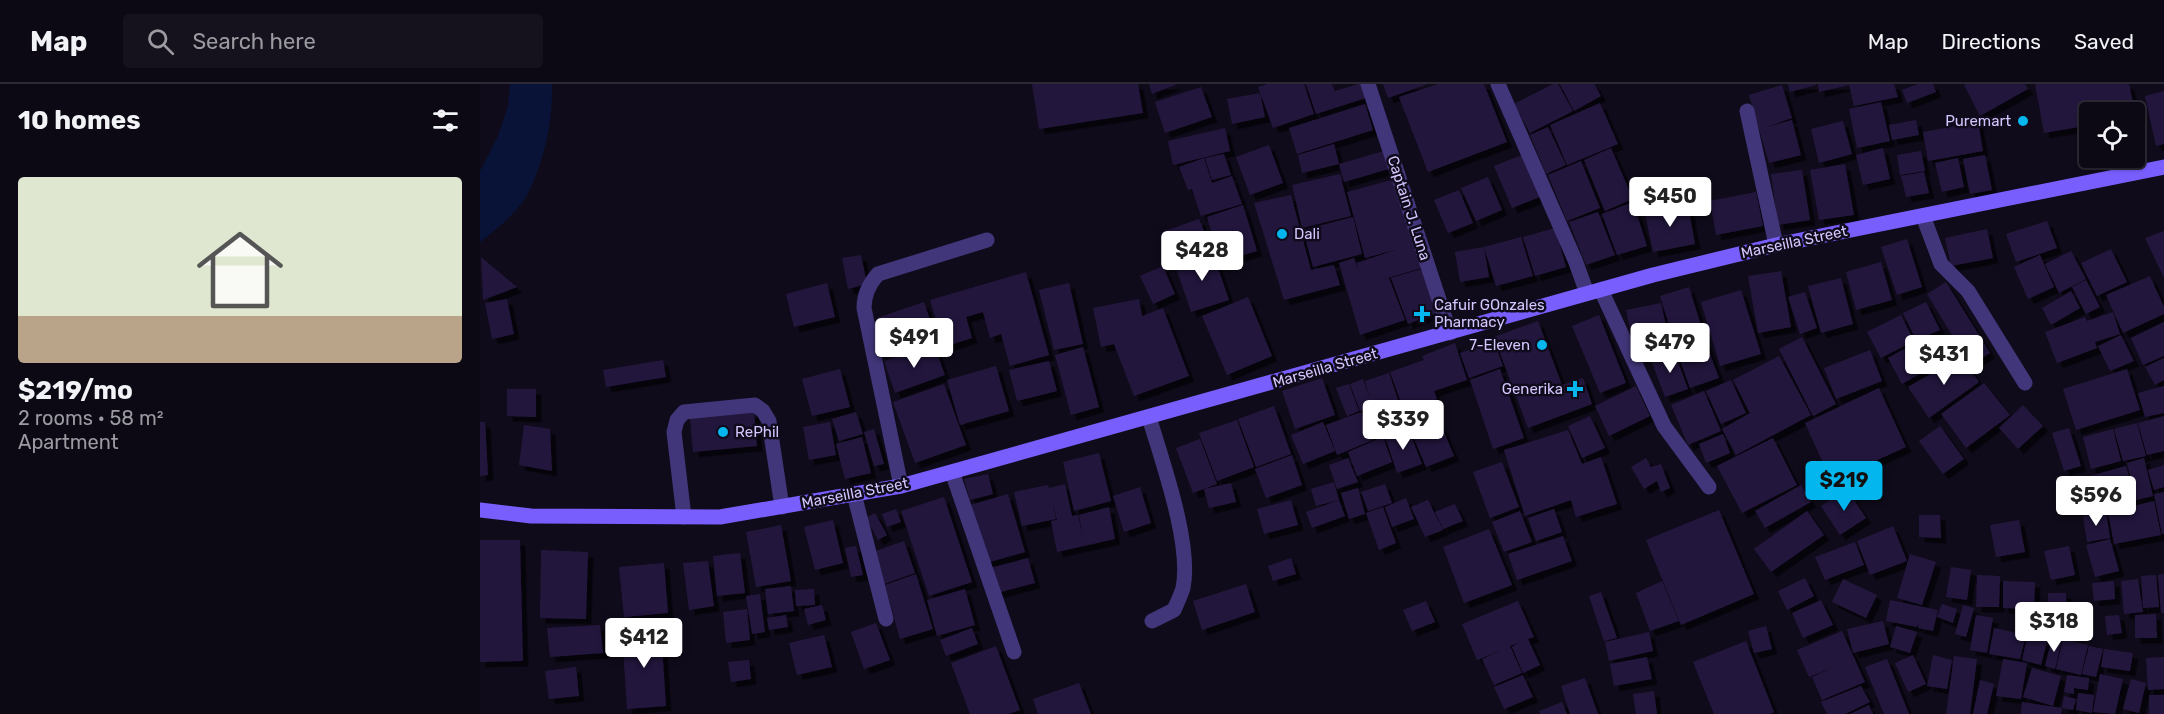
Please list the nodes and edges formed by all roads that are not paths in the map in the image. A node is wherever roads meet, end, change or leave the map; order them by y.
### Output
1 (1368, 84) edge
2 (1498, 84) edge
3 (1747, 111) dead end
4 (2164, 167) edge
5 (1923, 216) junction
6 (987, 240) dead end
7 (1776, 245) junction
8 (1594, 292) junction
9 (1450, 333) junction
10 (2025, 383) dead end
11 (1149, 417) junction
12 (952, 472) junction
13 (901, 486) junction
14 (1709, 487) dead end
15 (854, 494) junction
16 (782, 507) junction
17 (480, 510) edge
18 (684, 517) junction
19 (886, 619) dead end
20 (1152, 621) dead end
21 (1014, 652) dead end

1 - 9 street, Captain J. Luna
2 - 8 street
3 - 7 street
4 - 5 main road, Marseilla Street
5 - 7 main road, Marseilla Street
5 - 10 street
6 - 13 street
7 - 8 main road, Marseilla Street
8 - 9 main road, Marseilla Street
8 - 14 street
9 - 11 main road, Marseilla Street
11 - 12 main road, Marseilla Street
11 - 20 street
12 - 13 main road, Marseilla Street
12 - 21 street
13 - 15 main road, Marseilla Street
15 - 16 main road, Marseilla Street
15 - 19 street
16 - 18 main road, Marseilla Street
16 - 18 street
17 - 18 main road, Marseilla Street

